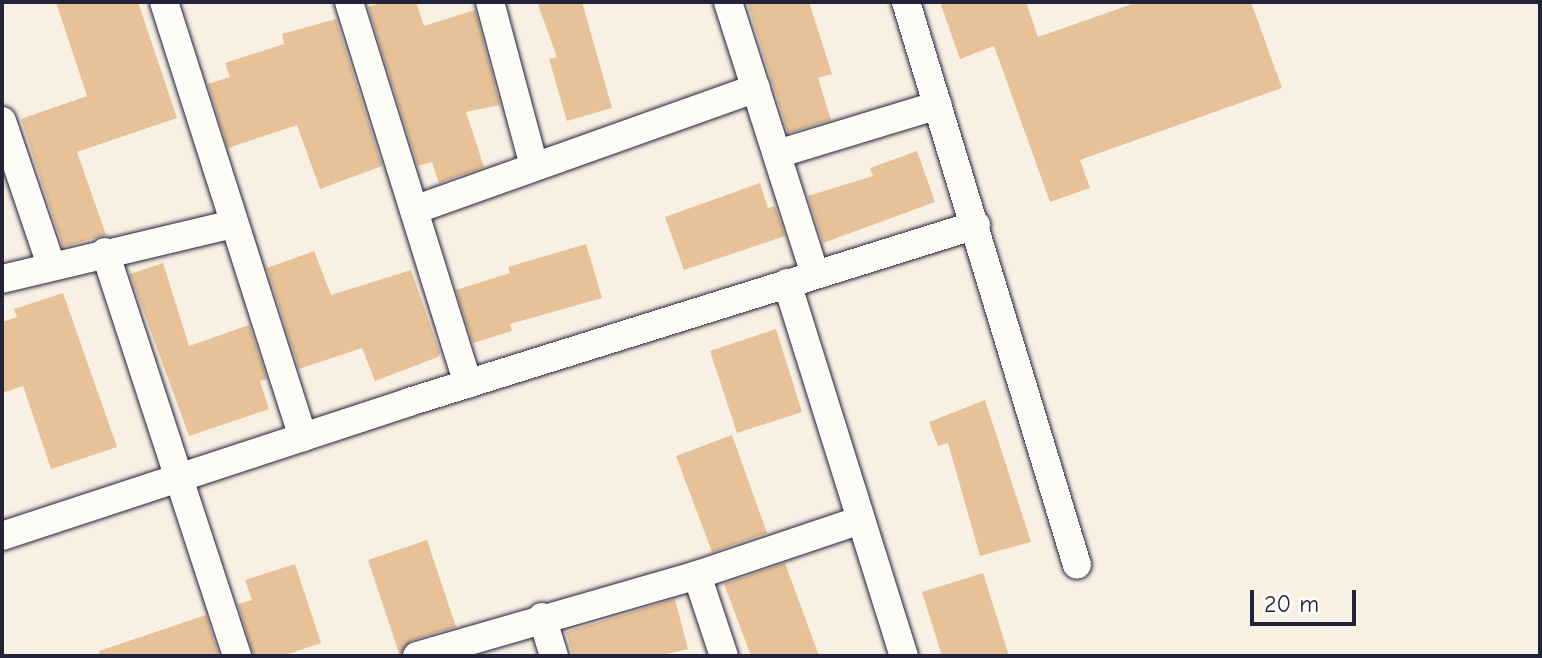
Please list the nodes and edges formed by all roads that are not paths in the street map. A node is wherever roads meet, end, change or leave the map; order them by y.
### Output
1 (164, 2) edge
2 (349, 2) edge
3 (490, 2) edge
4 (728, 2) edge
5 (906, 2) edge
6 (756, 88) junction
7 (938, 105) junction
8 (2, 121) edge
9 (777, 154) junction
10 (534, 166) junction
11 (414, 210) junction
12 (232, 224) junction
13 (976, 225) junction
14 (105, 252) junction
15 (51, 265) junction
16 (815, 274) junction
17 (2, 279) edge
18 (787, 283) junction
19 (468, 384) junction
20 (303, 437) junction
21 (181, 477) junction
22 (860, 520) junction
23 (2, 536) edge
24 (1077, 565) dead end
25 (697, 575) junction
26 (542, 617) junction
27 (237, 656) edge
28 (417, 656) edge
29 (554, 656) edge
30 (724, 656) edge
31 (904, 656) edge

1 - 12 street
2 - 11 street
3 - 10 street
4 - 6 street
5 - 7 street
6 - 9 street
6 - 10 street
7 - 9 street
7 - 13 street
8 - 15 street
9 - 16 street
10 - 11 street
11 - 19 street
12 - 14 street
12 - 20 street
13 - 16 street
13 - 24 street
14 - 15 street
14 - 21 street
15 - 17 street
16 - 18 street
18 - 19 street
18 - 22 street
19 - 20 street
20 - 21 street
21 - 23 street
21 - 27 street
22 - 25 street
22 - 31 street
25 - 26 street
25 - 30 street
26 - 28 street
26 - 29 street

